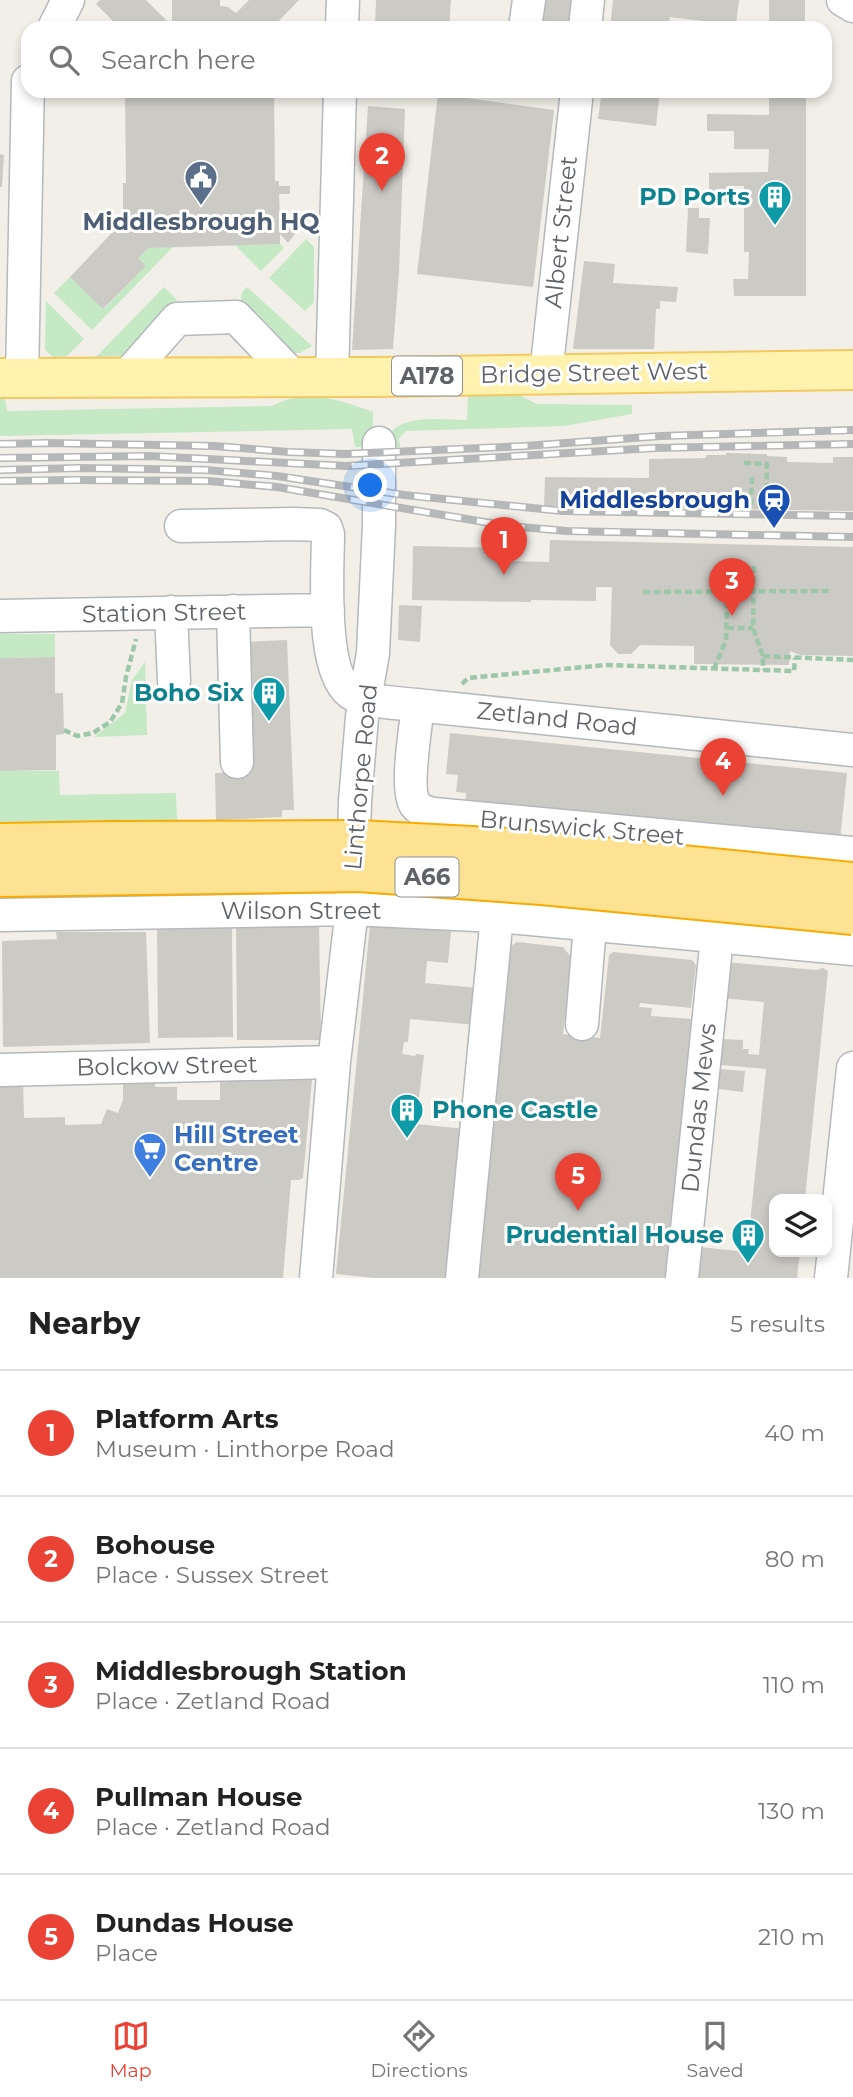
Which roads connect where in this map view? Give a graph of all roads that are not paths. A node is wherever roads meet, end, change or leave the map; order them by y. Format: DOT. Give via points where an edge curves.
graph roads {
  1 [pos="68,0"];
  2 [pos="342,0"];
  3 [pos="529,0"];
  4 [pos="589,0"];
  5 [pos="843,0"];
  6 [pos="853,6"];
  7 [pos="58,21"];
  8 [pos="342,21"];
  9 [pos="526,21"];
  10 [pos="586,21"];
  11 [pos="28,98"];
  12 [pos="340,98"];
  13 [pos="573,98"];
  14 [pos="853,370"];
  15 [pos="546,374"];
  16 [pos="292,376"];
  17 [pos="332,376"];
  18 [pos="126,377"];
  19 [pos="11,378"];
  20 [pos="379,443"];
  21 [pos="181,526"];
  22 [pos="328,610"];
  23 [pos="233,611"];
  24 [pos="172,612"];
  25 [pos="0,616"];
  26 [pos="174,681"];
  27 [pos="366,698"];
  28 [pos="427,706"];
  29 [pos="853,750"];
  30 [pos="237,762"];
  31 [pos="0,843"];
  32 [pos="853,853"];
  33 [pos="0,877"];
  34 [pos="853,881"];
  35 [pos="352,909"];
  36 [pos="0,915"];
  37 [pos="853,915"];
  38 [pos="497,916"];
  39 [pos="590,925"];
  40 [pos="717,937"];
  41 [pos="853,949"];
  42 [pos="582,1024"];
  43 [pos="334,1062"];
  44 [pos="853,1068"];
  45 [pos="0,1070"];
  46 [pos="316,1278"];
  47 [pos="463,1278"];
  48 [pos="682,1278"];
  49 [pos="831,1278"];
  1 -- 7 [label="street"];
  2 -- 8 [label="street"];
  3 -- 9 [label="street"];
  4 -- 10 [label="street"];
  5 -- 6 [label="street"];
  11 -- 19 [label="street"];
  12 -- 17 [label="street"];
  13 -- 15 [label="street, Albert Street"];
  14 -- 15 [label="main road, Bridge Street West / A178"];
  15 -- 17 [label="main road, Bridge Street West / A178"];
  16 -- 17 [label="main road, Bridge Street West / A178"];
  16 -- 18 [label="main road, Bridge Street West / A178"];
  16 -- 18 [label="street" via="236,317 177,319"];
  18 -- 19 [label="main road, Bridge Street West / A178"];
  20 -- 27 [label="street, Linthorpe Road" via="373,653"];
  21 -- 22 [label="street, Zetland Road" via="294,524 326,528"];
  22 -- 23 [label="street, Station Street"];
  22 -- 27 [label="street, Zetland Road" via="338,678 354,695"];
  23 -- 24 [label="street, Station Street"];
  23 -- 30 [label="street"];
  24 -- 25 [label="street, Station Street"];
  24 -- 26 [label="street"];
  27 -- 28 [label="street, Zetland Road"];
  27 -- 35 [label="street, Linthorpe Road" via="355,801"];
  28 -- 29 [label="street, Zetland Road"];
  28 -- 32 [label="street, Brunswick Street" via="410,788 422,811"];
  31 -- 34 [label="highway, A66, bridge" via="359,840 510,848"];
  33 -- 37 [label="highway, A66, bridge" via="359,872"];
  35 -- 36 [label="street, Wilson Street"];
  35 -- 38 [label="street, Wilson Street"];
  35 -- 43 [label="street, Linthorpe Road"];
  38 -- 39 [label="street, Wilson Street"];
  38 -- 47 [label="street"];
  39 -- 40 [label="street, Wilson Street"];
  39 -- 42 [label="street"];
  40 -- 41 [label="street, Wilson Street"];
  40 -- 48 [label="street, Dundas Mews"];
  43 -- 45 [label="street, Bolckow Street"];
  43 -- 46 [label="street, Linthorpe Road"];
  44 -- 49 [label="street"];
}
